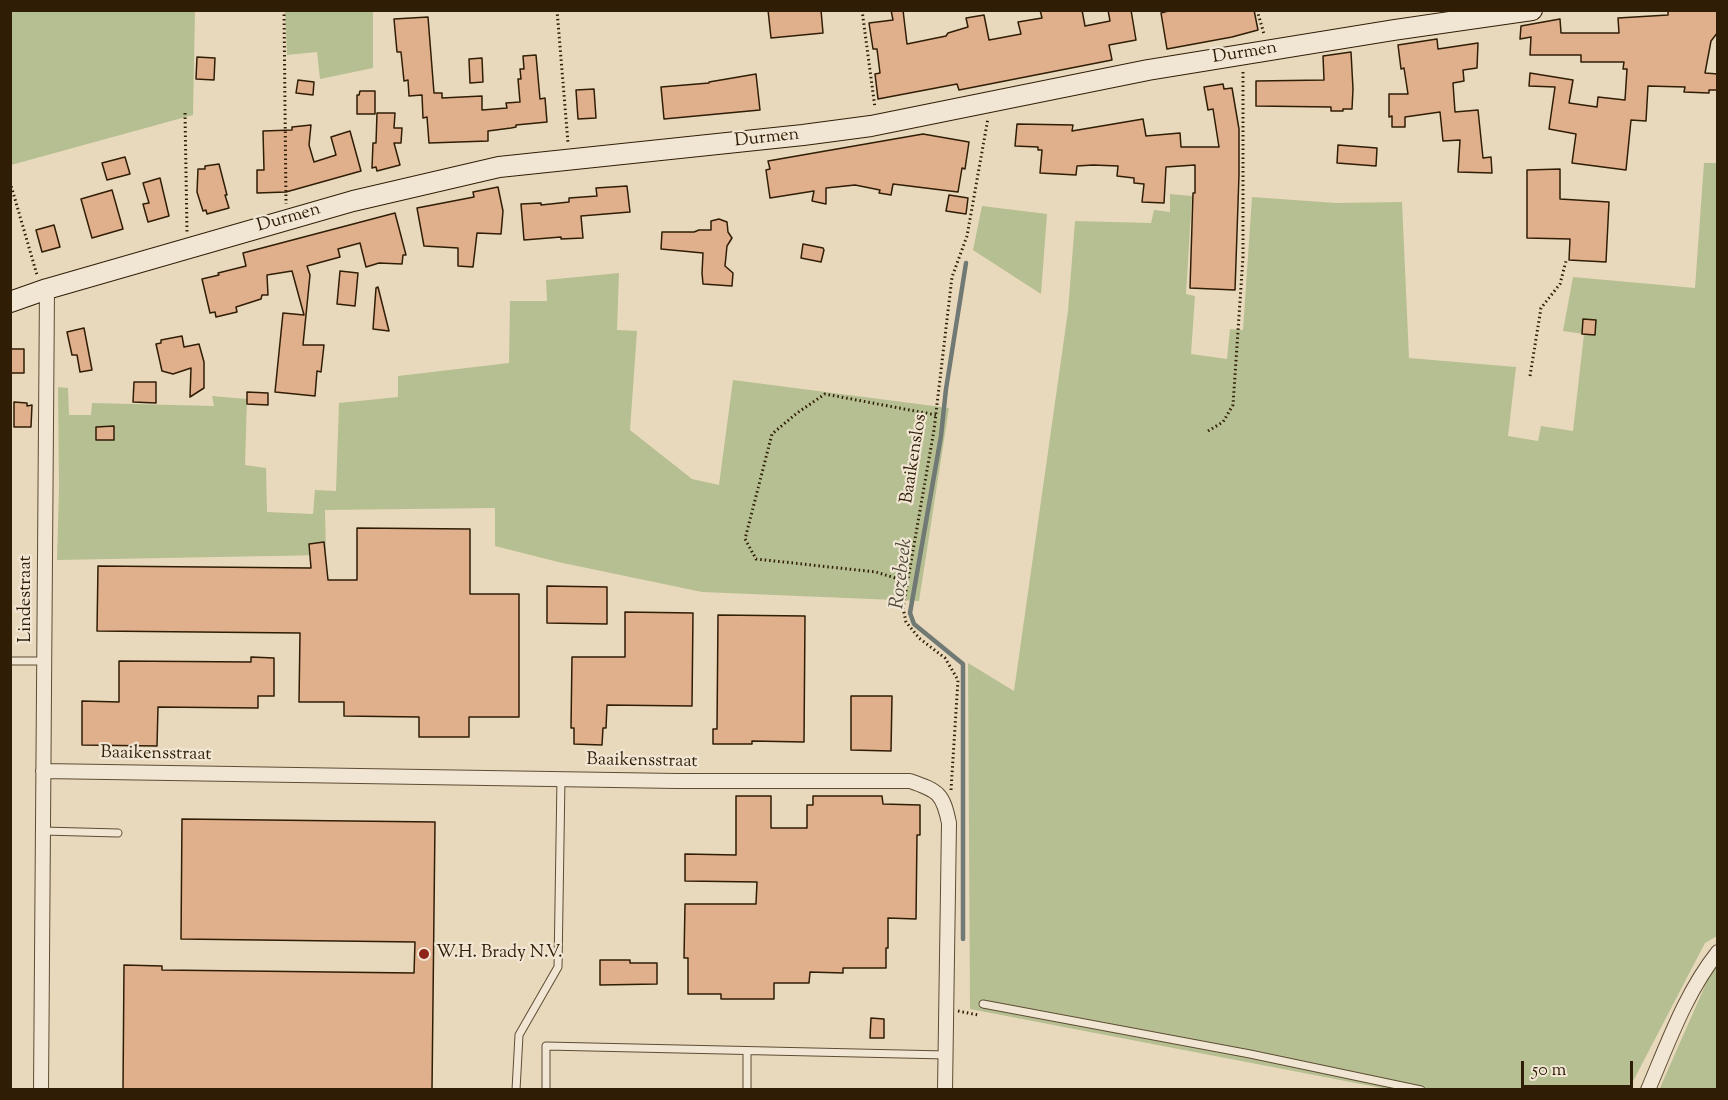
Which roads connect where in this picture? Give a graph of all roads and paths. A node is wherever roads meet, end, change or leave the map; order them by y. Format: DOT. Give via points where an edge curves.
graph roads {
  1 [pos="284,10"];
  2 [pos="557,10"];
  3 [pos="862,10"];
  4 [pos="1257,10"];
  5 [pos="1520,12"];
  6 [pos="1268,50"];
  7 [pos="1242,55"];
  8 [pos="991,102"];
  9 [pos="185,113"];
  10 [pos="878,125"];
  11 [pos="569,160"];
  12 [pos="10,182"];
  13 [pos="286,220"];
  14 [pos="188,248"];
  15 [pos="1566,261"];
  16 [pos="44,290"];
  17 [pos="10,302"];
  18 [pos="1530,376"];
  19 [pos="936,414"];
  20 [pos="1208,431"];
  21 [pos="908,582"];
  22 [pos="10,660"];
  23 [pos="44,661"];
  24 [pos="43,771"];
  25 [pos="561,778"];
  26 [pos="945,802"];
  27 [pos="43,831"];
  28 [pos="118,833"];
  29 [pos="1718,952"];
  30 [pos="983,1004"];
  31 [pos="747,1051"];
  32 [pos="946,1055"];
  33 [pos="41,1089"];
  34 [pos="516,1089"];
  35 [pos="546,1089"];
  36 [pos="747,1089"];
  37 [pos="945,1089"];
  38 [pos="1421,1089"];
  39 [pos="1648,1089"];
  1 -- 13 [label="path"];
  2 -- 11 [label="path"];
  3 -- 10 [label="path"];
  4 -- 6 [label="path"];
  5 -- 6 [label="street, Durmen"];
  6 -- 7 [label="street, Durmen"];
  7 -- 8 [label="street, Durmen"];
  7 -- 20 [label="path" via="1243,257 1233,405 1223,422"];
  8 -- 10 [label="street, Durmen"];
  8 -- 19 [label="path, Baaikenslos" via="967,236 952,277"];
  9 -- 14 [label="path"];
  10 -- 11 [label="street, Durmen"];
  11 -- 13 [label="street, Durmen" via="499,167"];
  12 -- 16 [label="path"];
  13 -- 14 [label="street, Durmen"];
  14 -- 16 [label="street, Durmen"];
  15 -- 18 [label="path" via="1560,284 1541,308"];
  16 -- 17 [label="street, Durmen"];
  16 -- 23 [label="street, Lindestraat"];
  19 -- 21 [label="path, Baaikenslos"];
  19 -- 21 [label="path" via="825,394 772,434 745,539 756,560 876,572"];
  21 -- 26 [label="path, Baaikenslos" via="903,608 906,622 945,658 958,680 951,791"];
  22 -- 23 [label="lane"];
  23 -- 24 [label="street, Lindestraat"];
  24 -- 25 [label="street, Baaikensstraat"];
  24 -- 27 [label="street, Lindestraat"];
  25 -- 26 [label="street, Baaikensstraat" via="910,781 930,788"];
  25 -- 34 [label="lane" via="558,967 519,1035"];
  26 -- 32 [label="street" via="949,823"];
  27 -- 28 [label="lane"];
  27 -- 33 [label="street, Lindestraat"];
  29 -- 39 [label="street" via="1685,1007"];
  30 -- 38 [label="lane"];
  31 -- 32 [label="lane"];
  31 -- 35 [label="lane" via="546,1046"];
  31 -- 36 [label="lane"];
  32 -- 37 [label="street"];
}
